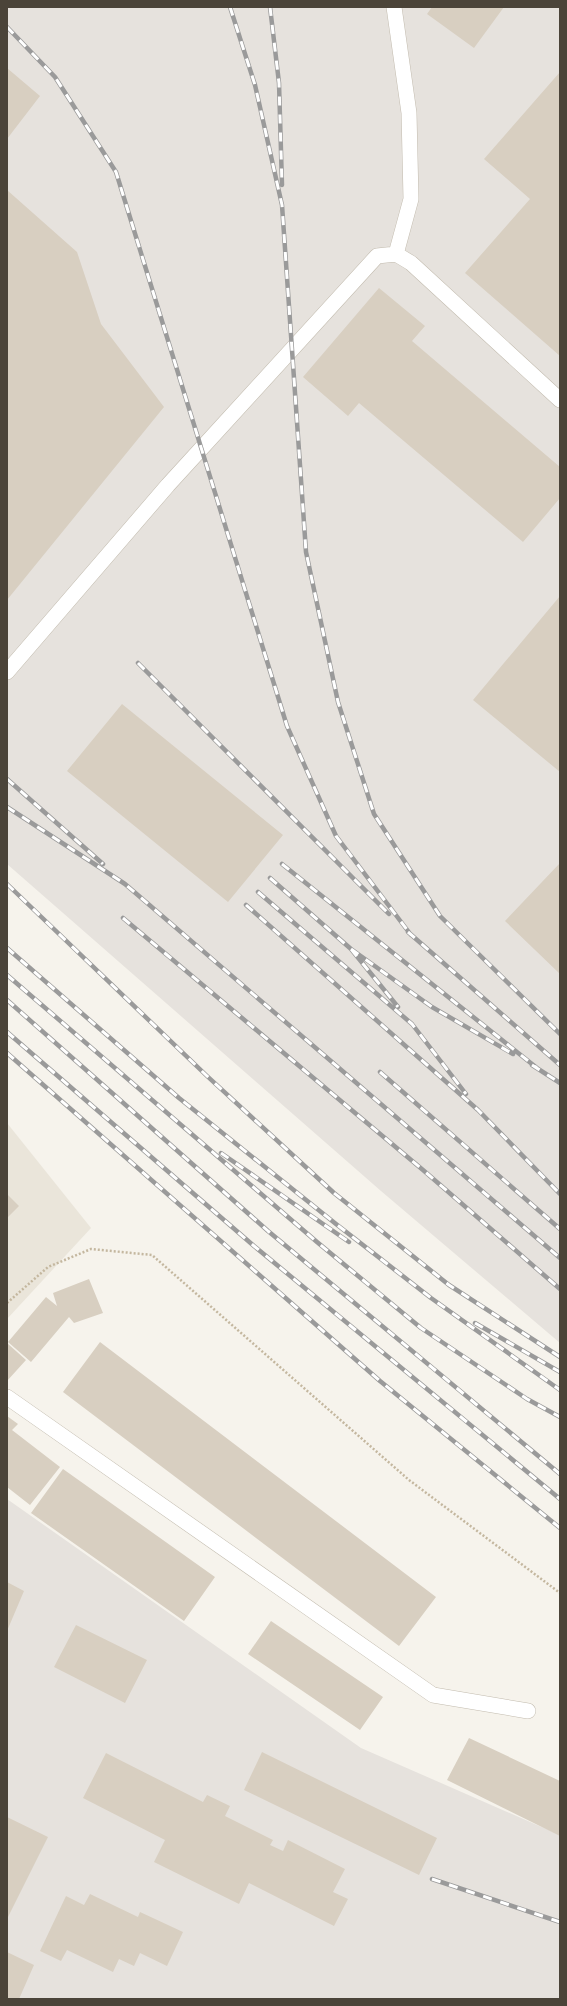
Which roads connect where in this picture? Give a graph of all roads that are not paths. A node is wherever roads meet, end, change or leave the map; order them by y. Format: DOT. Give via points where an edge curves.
graph roads {
  1 [pos="394,7"];
  2 [pos="396,254"];
  3 [pos="560,400"];
  4 [pos="7,672"];
  5 [pos="7,1397"];
  6 [pos="528,1711"];
  1 -- 2 [label="lane" via="409,113 411,199"];
  2 -- 3 [label="lane" via="410,263"];
  2 -- 4 [label="lane" via="377,256 173,480"];
  5 -- 6 [label="lane" via="433,1695"];
}
